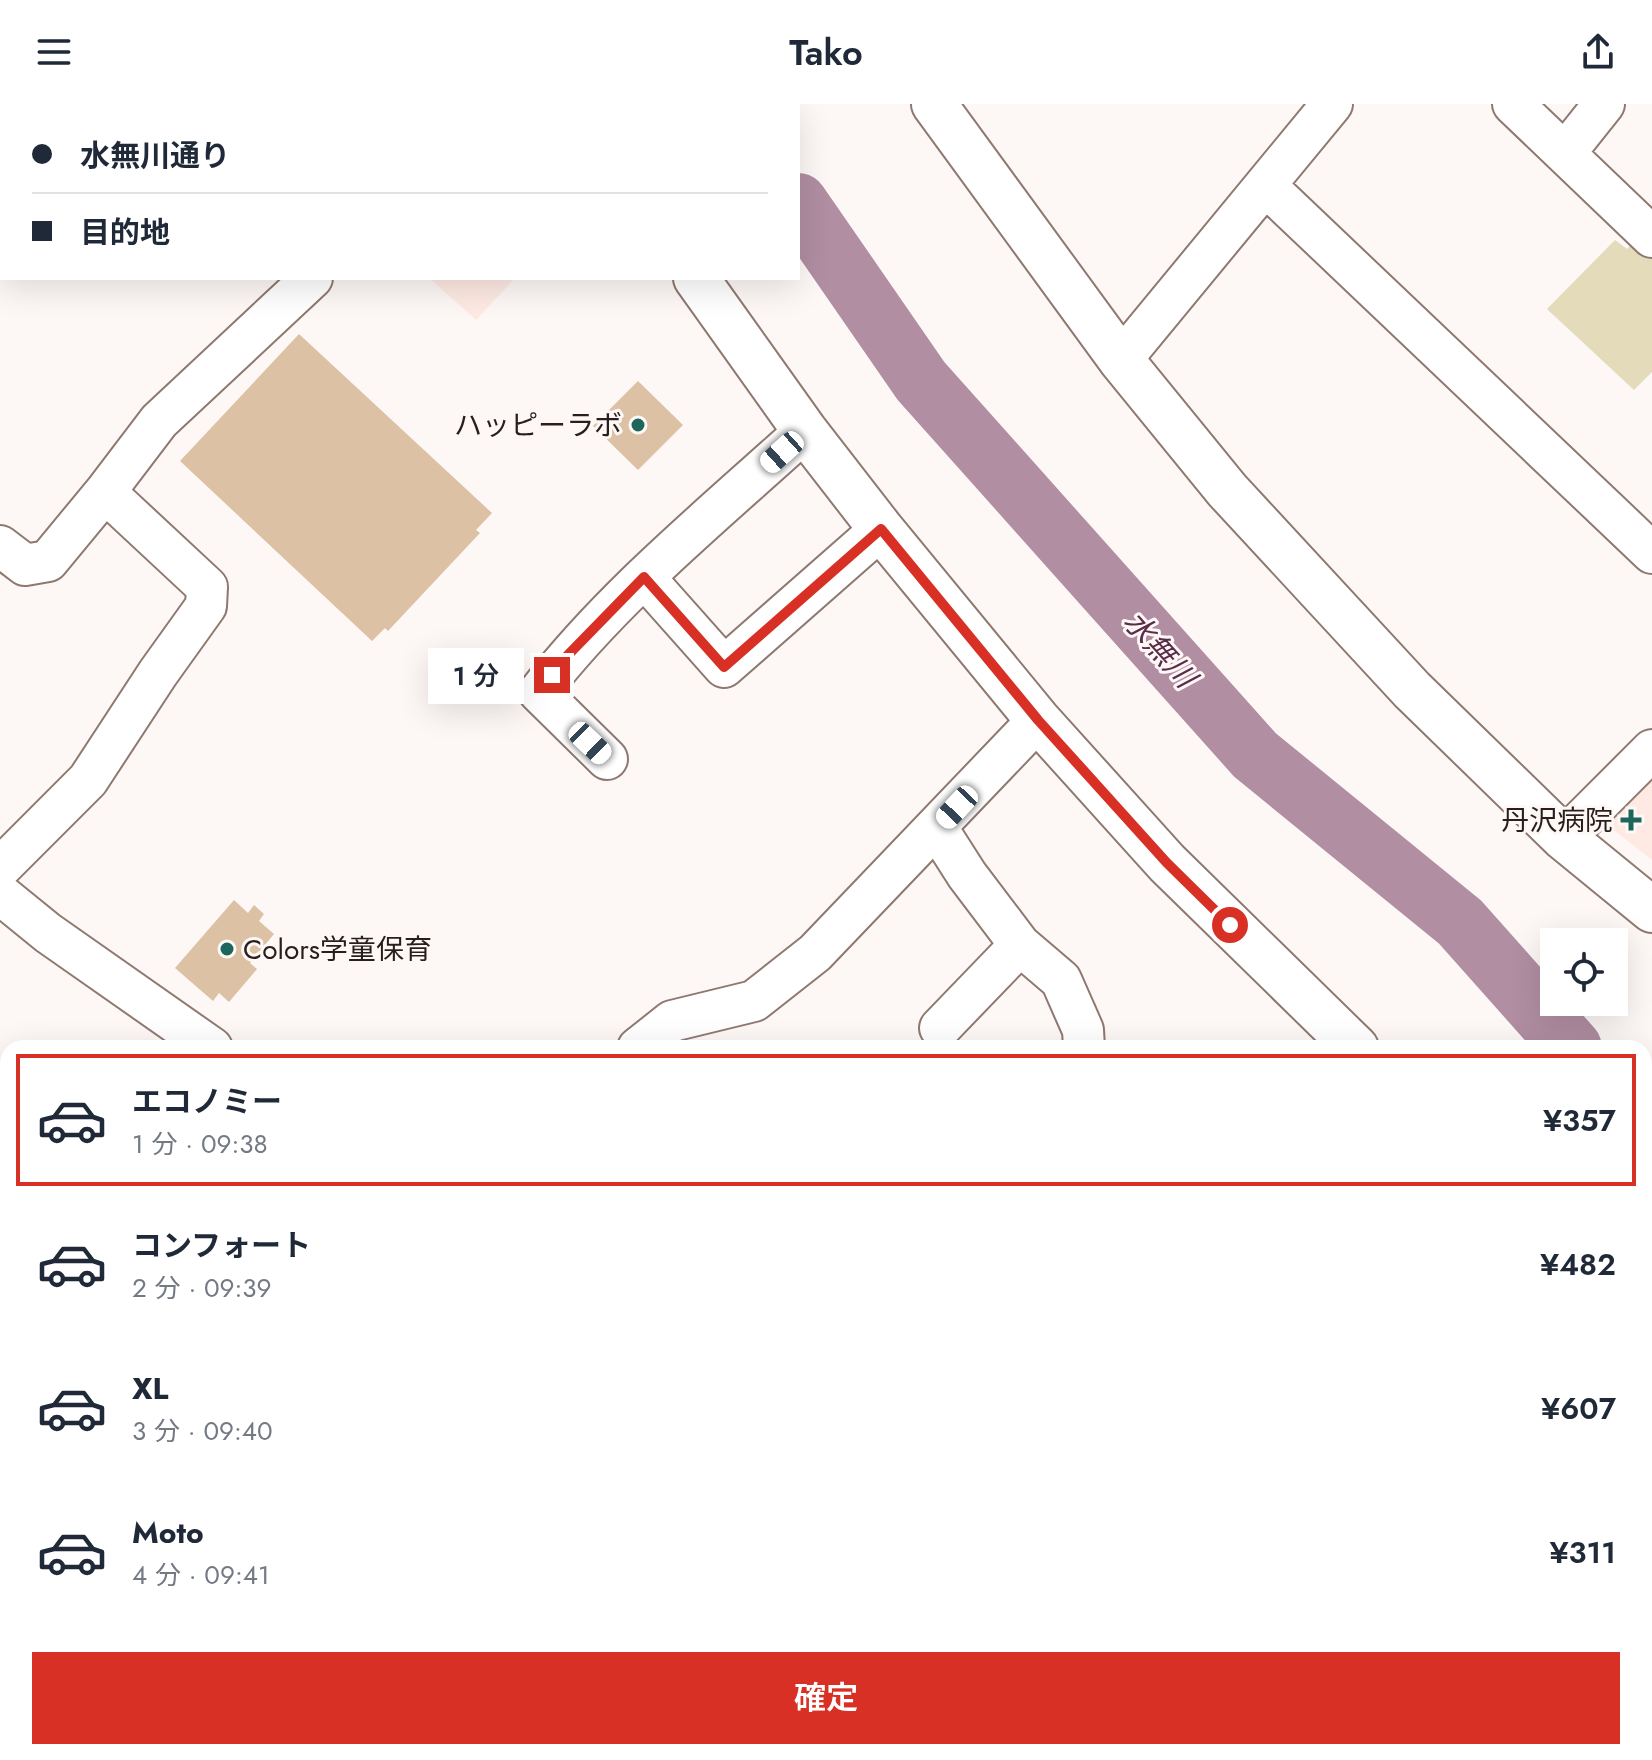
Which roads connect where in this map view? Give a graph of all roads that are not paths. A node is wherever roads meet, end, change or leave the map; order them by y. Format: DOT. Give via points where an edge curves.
graph roads {
  1 [pos="934,104"];
  2 [pos="1332,104"];
  3 [pos="1513,104"];
  4 [pos="1604,104"];
  5 [pos="1565,153"];
  6 [pos="1266,186"];
  7 [pos="1652,237"];
  8 [pos="310,280"];
  9 [pos="697,280"];
  10 [pos="1121,360"];
  11 [pos="805,431"];
  12 [pos="105,492"];
  13 [pos="881,529"];
  14 [pos="0,546"];
  15 [pos="1652,553"];
  16 [pos="644,577"];
  17 [pos="1038,720"];
  18 [pos="1652,750"];
  19 [pos="607,759"];
  20 [pos="937,828"];
  21 [pos="1564,838"];
  22 [pos="0,868"];
  23 [pos="0,894"];
  24 [pos="1652,910"];
  25 [pos="1020,945"];
  26 [pos="940,1028"];
  27 [pos="201,1040"];
  28 [pos="648,1040"];
  29 [pos="1084,1040"];
  30 [pos="1348,1040"];
  1 -- 10 [label="street"];
  2 -- 6 [label="street"];
  3 -- 5 [label="street"];
  4 -- 5 [label="street"];
  5 -- 7 [label="street"];
  6 -- 10 [label="street"];
  6 -- 15 [label="street"];
  8 -- 12 [label="street" via="159,421"];
  9 -- 11 [label="street"];
  10 -- 21 [label="street" via="1227,490 1412,690"];
  11 -- 13 [label="street"];
  11 -- 16 [label="street"];
  12 -- 14 [label="street" via="48,561 25,565"];
  12 -- 22 [label="street" via="207,587 206,606 88,780"];
  13 -- 16 [label="street" via="724,667"];
  13 -- 17 [label="street"];
  16 -- 19 [label="street" via="539,692"];
  17 -- 20 [label="street"];
  17 -- 30 [label="street" via="1167,863"];
  18 -- 21 [label="street"];
  20 -- 25 [label="street"];
  20 -- 28 [label="street" via="815,953 754,1001 672,1021"];
  21 -- 24 [label="street"];
  23 -- 27 [label="street"];
  25 -- 26 [label="street"];
  25 -- 29 [label="street" via="1061,980"];
}
